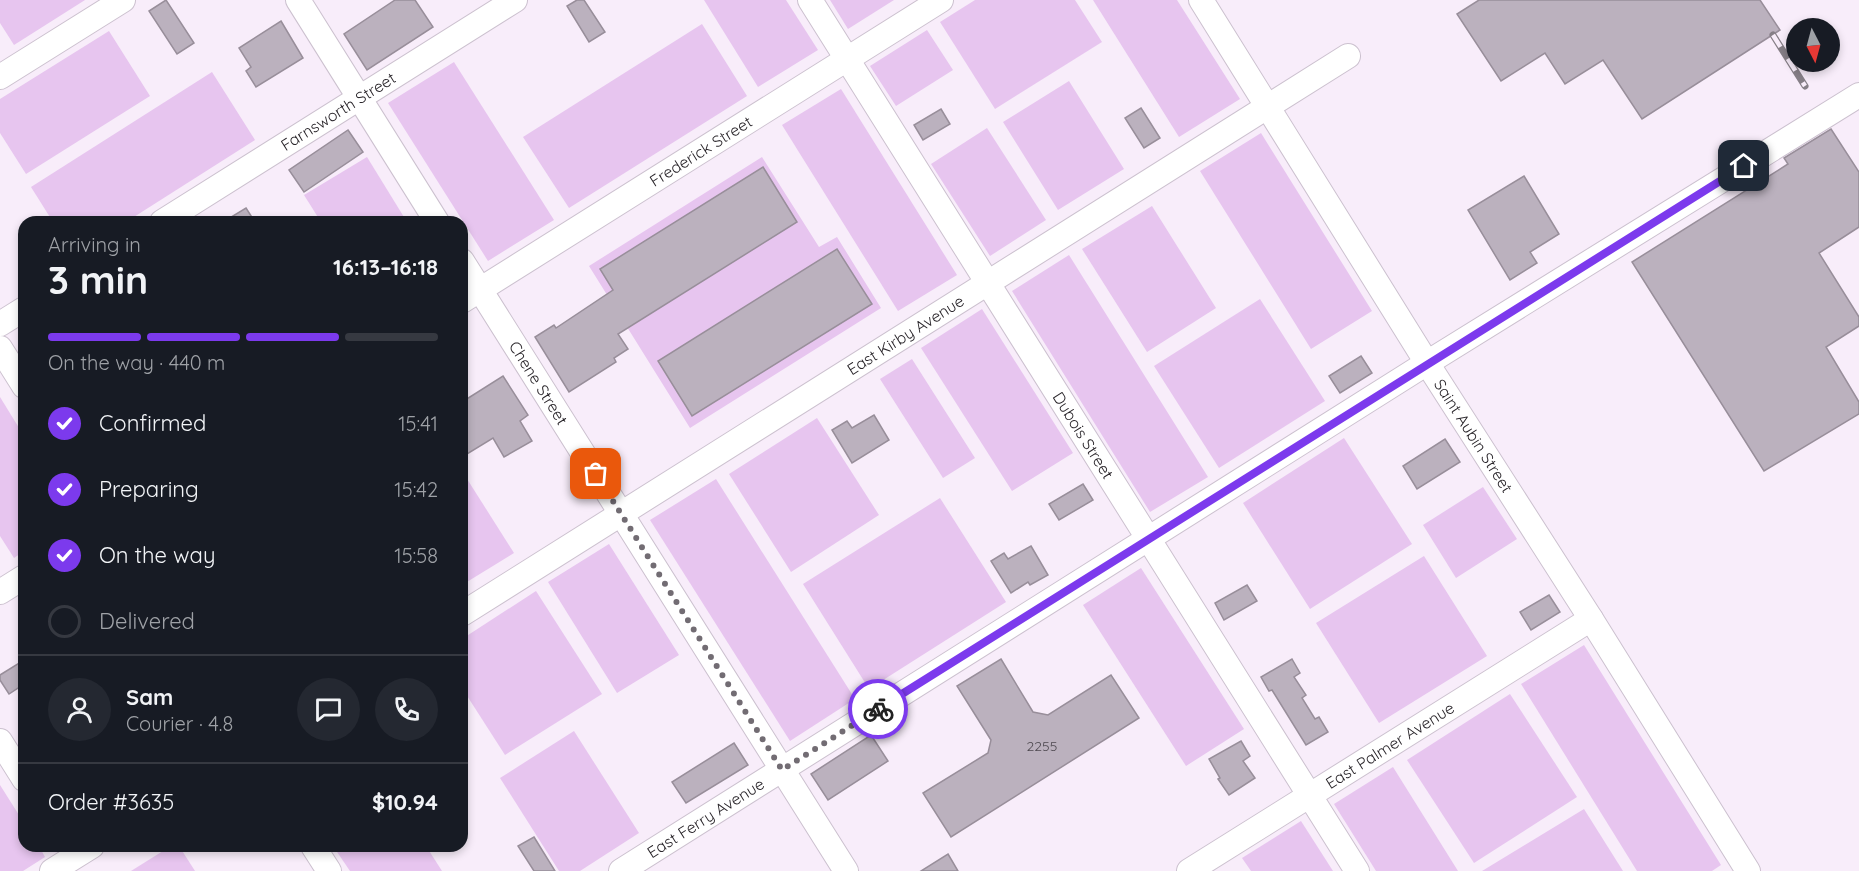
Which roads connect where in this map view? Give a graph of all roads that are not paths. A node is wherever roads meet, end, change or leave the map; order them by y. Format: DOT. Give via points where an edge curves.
graph roads {
  1 [pos="123,0"];
  2 [pos="298,0"];
  3 [pos="515,0"];
  4 [pos="810,0"];
  5 [pos="941,0"];
  6 [pos="1201,0"];
  7 [pos="1348,56"];
  8 [pos="847,59"];
  9 [pos="0,77"];
  10 [pos="1859,95"];
  11 [pos="359,98"];
  12 [pos="1268,106"];
  13 [pos="172,216"];
  14 [pos="433,216"];
  15 [pos="988,283"];
  16 [pos="471,296"];
  17 [pos="18,313"];
  18 [pos="0,324"];
  19 [pos="0,348"];
  20 [pos="1427,363"];
  21 [pos="18,376"];
  22 [pos="621,514"];
  23 [pos="1149,539"];
  24 [pos="18,581"];
  25 [pos="0,592"];
  26 [pos="468,610"];
  27 [pos="1591,619"];
  28 [pos="0,741"];
  29 [pos="18,769"];
  30 [pos="782,770"];
  31 [pos="1310,795"];
  32 [pos="317,852"];
  33 [pos="79,855"];
  34 [pos="52,871"];
  35 [pos="329,871"];
  36 [pos="621,871"];
  37 [pos="846,871"];
  38 [pos="1189,871"];
  39 [pos="1357,871"];
  40 [pos="1748,871"];
  1 -- 9 [label="street"];
  2 -- 11 [label="street"];
  3 -- 11 [label="street, Farnsworth Street"];
  4 -- 8 [label="street, Dubois Street"];
  5 -- 8 [label="street, Frederick Street"];
  6 -- 12 [label="street, Saint Aubin Street"];
  7 -- 12 [label="street, East Kirby Avenue"];
  8 -- 15 [label="street, Dubois Street"];
  8 -- 16 [label="street, Frederick Street"];
  10 -- 20 [label="street, East Ferry Avenue"];
  11 -- 13 [label="street, Farnsworth Street"];
  11 -- 14 [label="street"];
  12 -- 15 [label="street, East Kirby Avenue"];
  12 -- 20 [label="street, Saint Aubin Street"];
  15 -- 22 [label="street, East Kirby Avenue"];
  15 -- 23 [label="street, Dubois Street"];
  16 -- 22 [label="street, Chene Street"];
  17 -- 18 [label="street"];
  19 -- 21 [label="street"];
  20 -- 23 [label="street, East Ferry Avenue"];
  20 -- 27 [label="street, Saint Aubin Street"];
  22 -- 26 [label="street, East Kirby Avenue"];
  22 -- 30 [label="street, Chene Street"];
  23 -- 30 [label="street, East Ferry Avenue"];
  23 -- 31 [label="street, Dubois Street"];
  24 -- 25 [label="street"];
  27 -- 31 [label="street, East Palmer Avenue"];
  27 -- 40 [label="street, Saint Aubin Street"];
  28 -- 29 [label="street"];
  30 -- 36 [label="street, East Ferry Avenue"];
  30 -- 37 [label="street, Chene Street"];
  31 -- 38 [label="street, East Palmer Avenue"];
  31 -- 39 [label="street, Dubois Street"];
  32 -- 35 [label="street"];
  33 -- 34 [label="street"];
}
